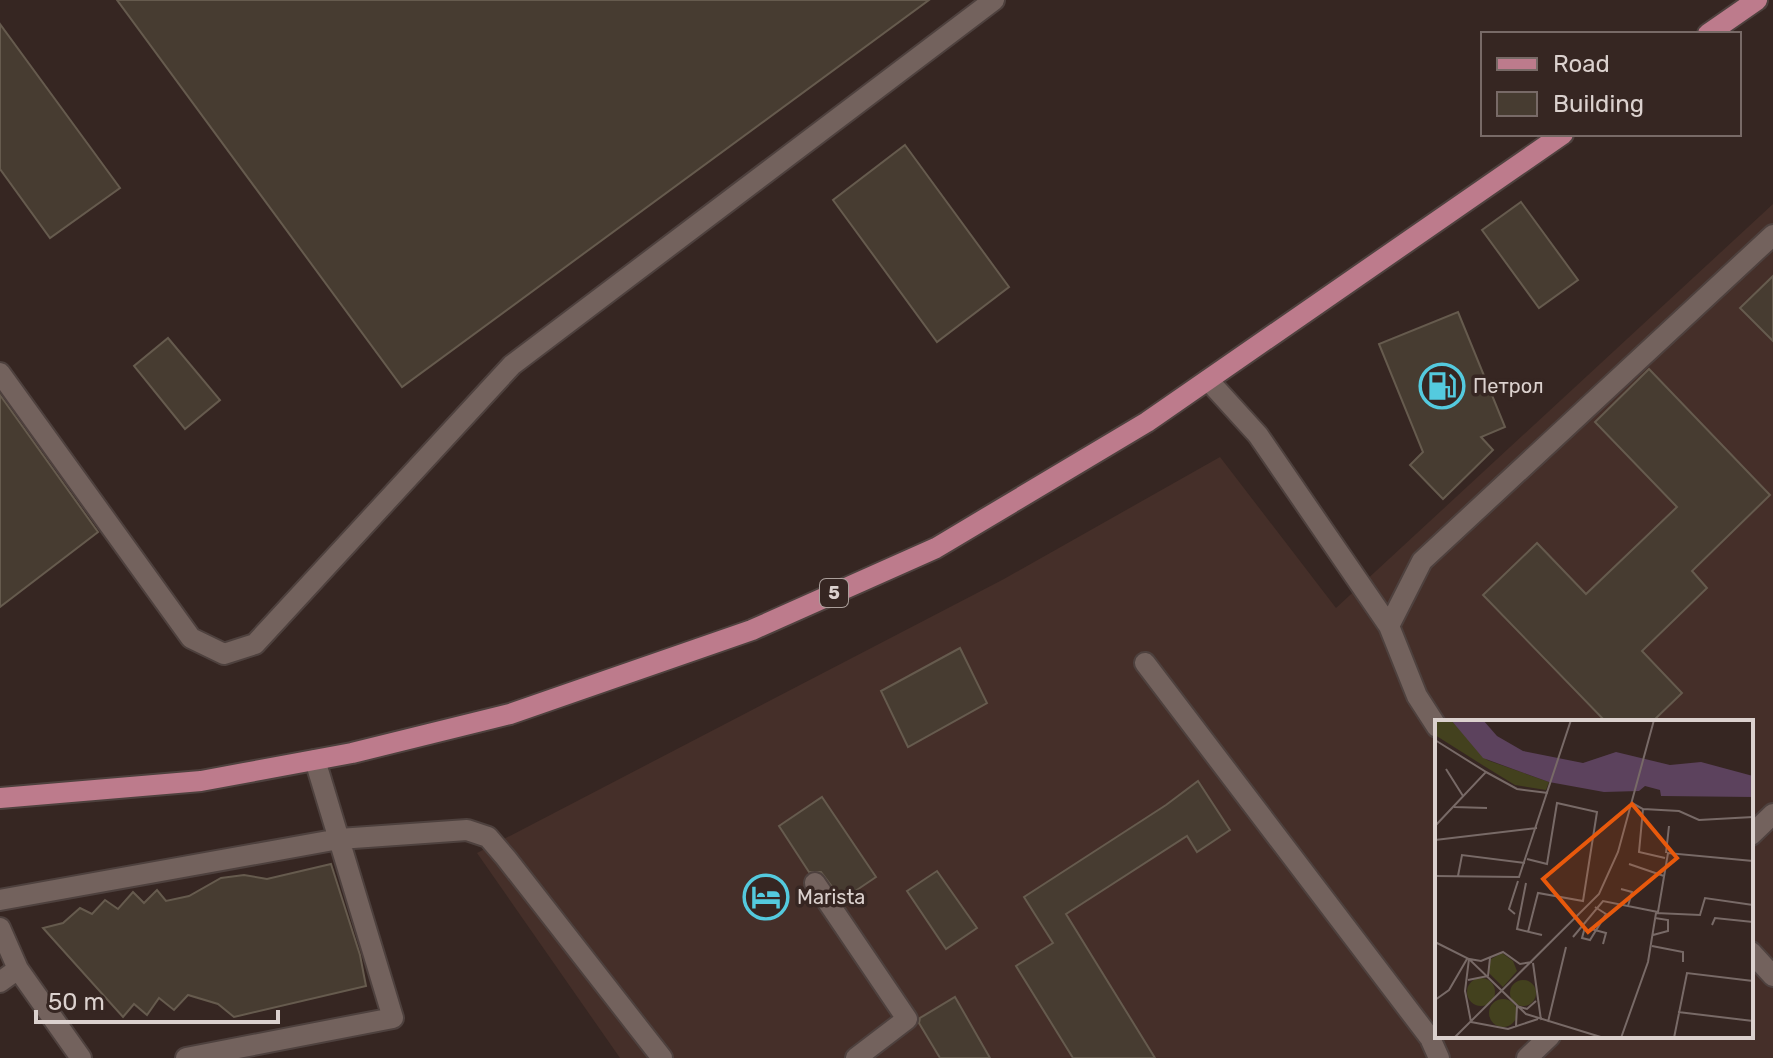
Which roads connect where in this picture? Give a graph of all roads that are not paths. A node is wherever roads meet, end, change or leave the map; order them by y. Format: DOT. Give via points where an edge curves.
graph roads {
  1 [pos="994,0"];
  2 [pos="1757,0"];
  3 [pos="1711,32"];
  4 [pos="1560,136"];
  5 [pos="1773,235"];
  6 [pos="0,373"];
  7 [pos="1208,380"];
  8 [pos="1389,626"];
  9 [pos="1145,663"];
  10 [pos="1435,724"];
  11 [pos="315,760"];
  12 [pos="0,798"];
  13 [pos="1773,814"];
  14 [pos="1753,833"];
  15 [pos="339,839"];
  16 [pos="815,883"];
  17 [pos="0,900"];
  18 [pos="0,928"];
  19 [pos="1753,954"];
  20 [pos="18,969"];
  21 [pos="1773,976"];
  22 [pos="0,982"];
  23 [pos="1548,1038"];
  24 [pos="81,1058"];
  25 [pos="186,1058"];
  26 [pos="662,1058"];
  27 [pos="856,1058"];
  28 [pos="1439,1058"];
  29 [pos="1527,1058"];
  1 -- 6 [label="lane" via="512,365 255,644 224,654 191,638"];
  2 -- 3 [label="main road"];
  4 -- 7 [label="main road, 5"];
  5 -- 8 [label="lane" via="1422,561"];
  7 -- 8 [label="lane" via="1258,435"];
  7 -- 11 [label="main road, 5" via="936,548 752,630 510,714"];
  8 -- 10 [label="lane" via="1417,696"];
  9 -- 28 [label="lane" via="1430,1038"];
  11 -- 12 [label="main road, 5" via="201,781"];
  11 -- 15 [label="lane"];
  13 -- 14 [label="lane"];
  15 -- 17 [label="lane"];
  15 -- 25 [label="lane" via="393,1018"];
  15 -- 26 [label="lane" via="467,830 488,837"];
  16 -- 27 [label="lane" via="907,1019"];
  18 -- 20 [label="lane"];
  19 -- 21 [label="lane"];
  20 -- 22 [label="lane"];
  20 -- 24 [label="lane"];
  23 -- 29 [label="lane"];
}
